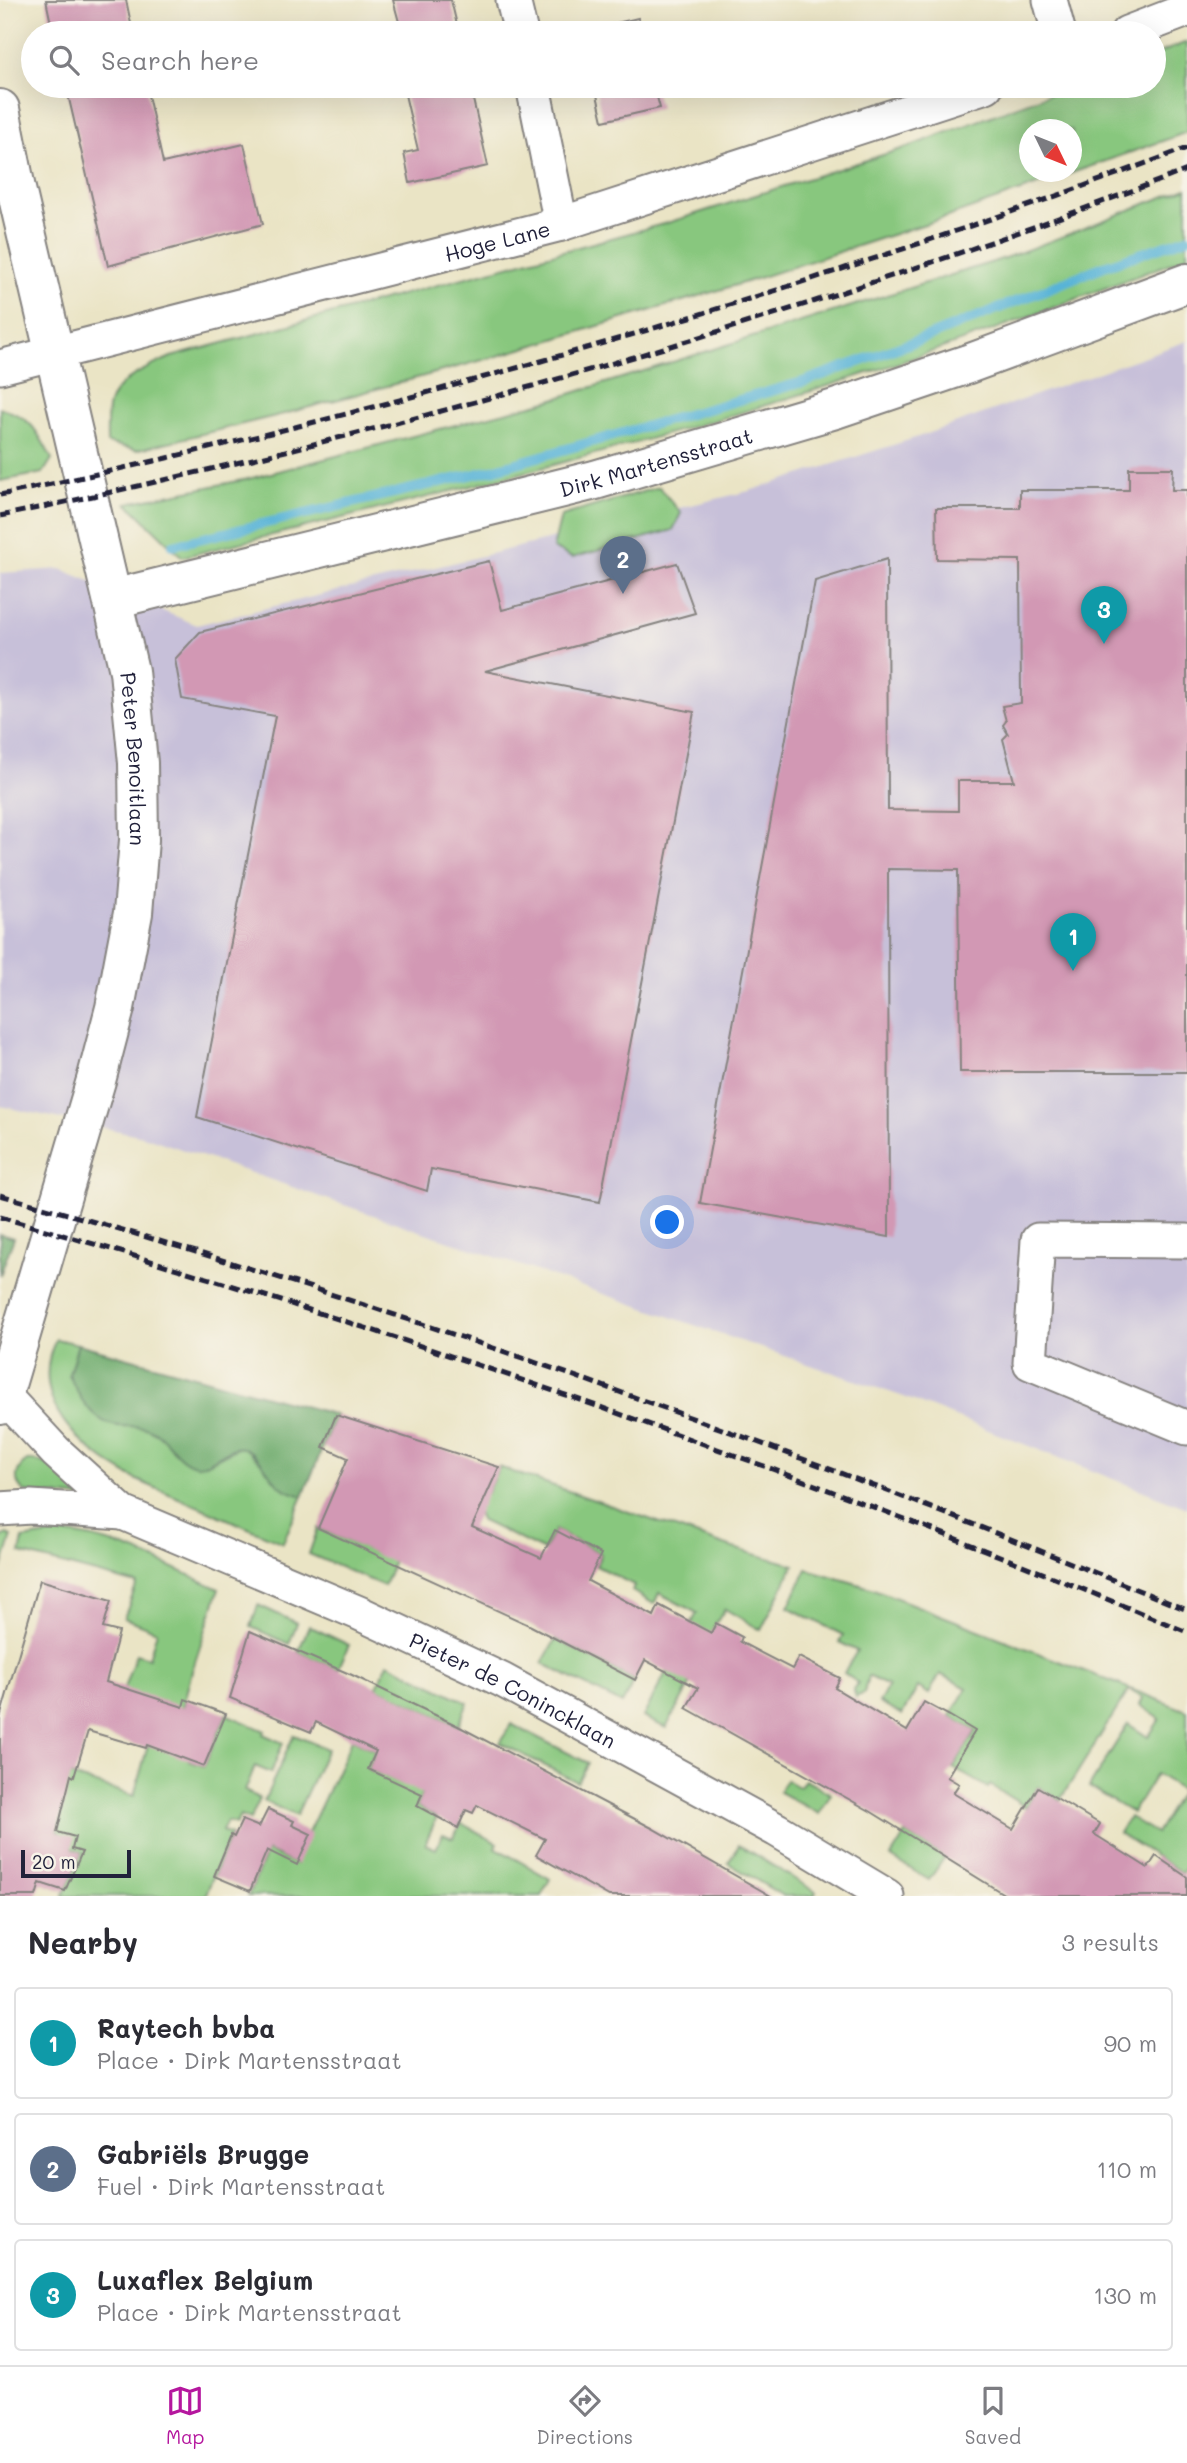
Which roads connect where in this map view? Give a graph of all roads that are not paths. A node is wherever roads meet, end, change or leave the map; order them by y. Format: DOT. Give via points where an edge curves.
graph roads {
  1 [pos="513,0"];
  2 [pos="1050,0"];
  3 [pos="1187,10"];
  4 [pos="518,21"];
  5 [pos="1056,21"];
  6 [pos="1158,21"];
  7 [pos="535,98"];
  8 [pos="949,98"];
  9 [pos="0,110"];
  10 [pos="561,224"];
  11 [pos="1187,283"];
  12 [pos="55,352"];
  13 [pos="0,367"];
  14 [pos="113,598"];
  15 [pos="1187,1241"];
  16 [pos="1,1399"];
  17 [pos="1187,1428"];
  18 [pos="0,1509"];
  19 [pos="123,1513"];
  20 [pos="887,1896"];
  1 -- 4 [label="street"];
  2 -- 5 [label="street"];
  3 -- 6 [label="street"];
  7 -- 10 [label="street"];
  8 -- 10 [label="street, Hoge Lane"];
  9 -- 12 [label="street, Peter Benoitlaan"];
  10 -- 12 [label="street, Hoge Lane"];
  11 -- 14 [label="street, Dirk Martensstraat" via="823,413 582,483"];
  12 -- 13 [label="street, Hoge Lane"];
  12 -- 14 [label="street, Peter Benoitlaan"];
  14 -- 16 [label="street, Peter Benoitlaan" via="129,671 138,763 139,840 133,913 97,1077"];
  15 -- 17 [label="street" via="1038,1240 1030,1363"];
  16 -- 19 [label="street, Pieter de Conincklaan"];
  18 -- 19 [label="street, Pieter de Conincklaan"];
  19 -- 20 [label="street, Pieter de Conincklaan" via="359,1613 502,1680 777,1830"];
}
